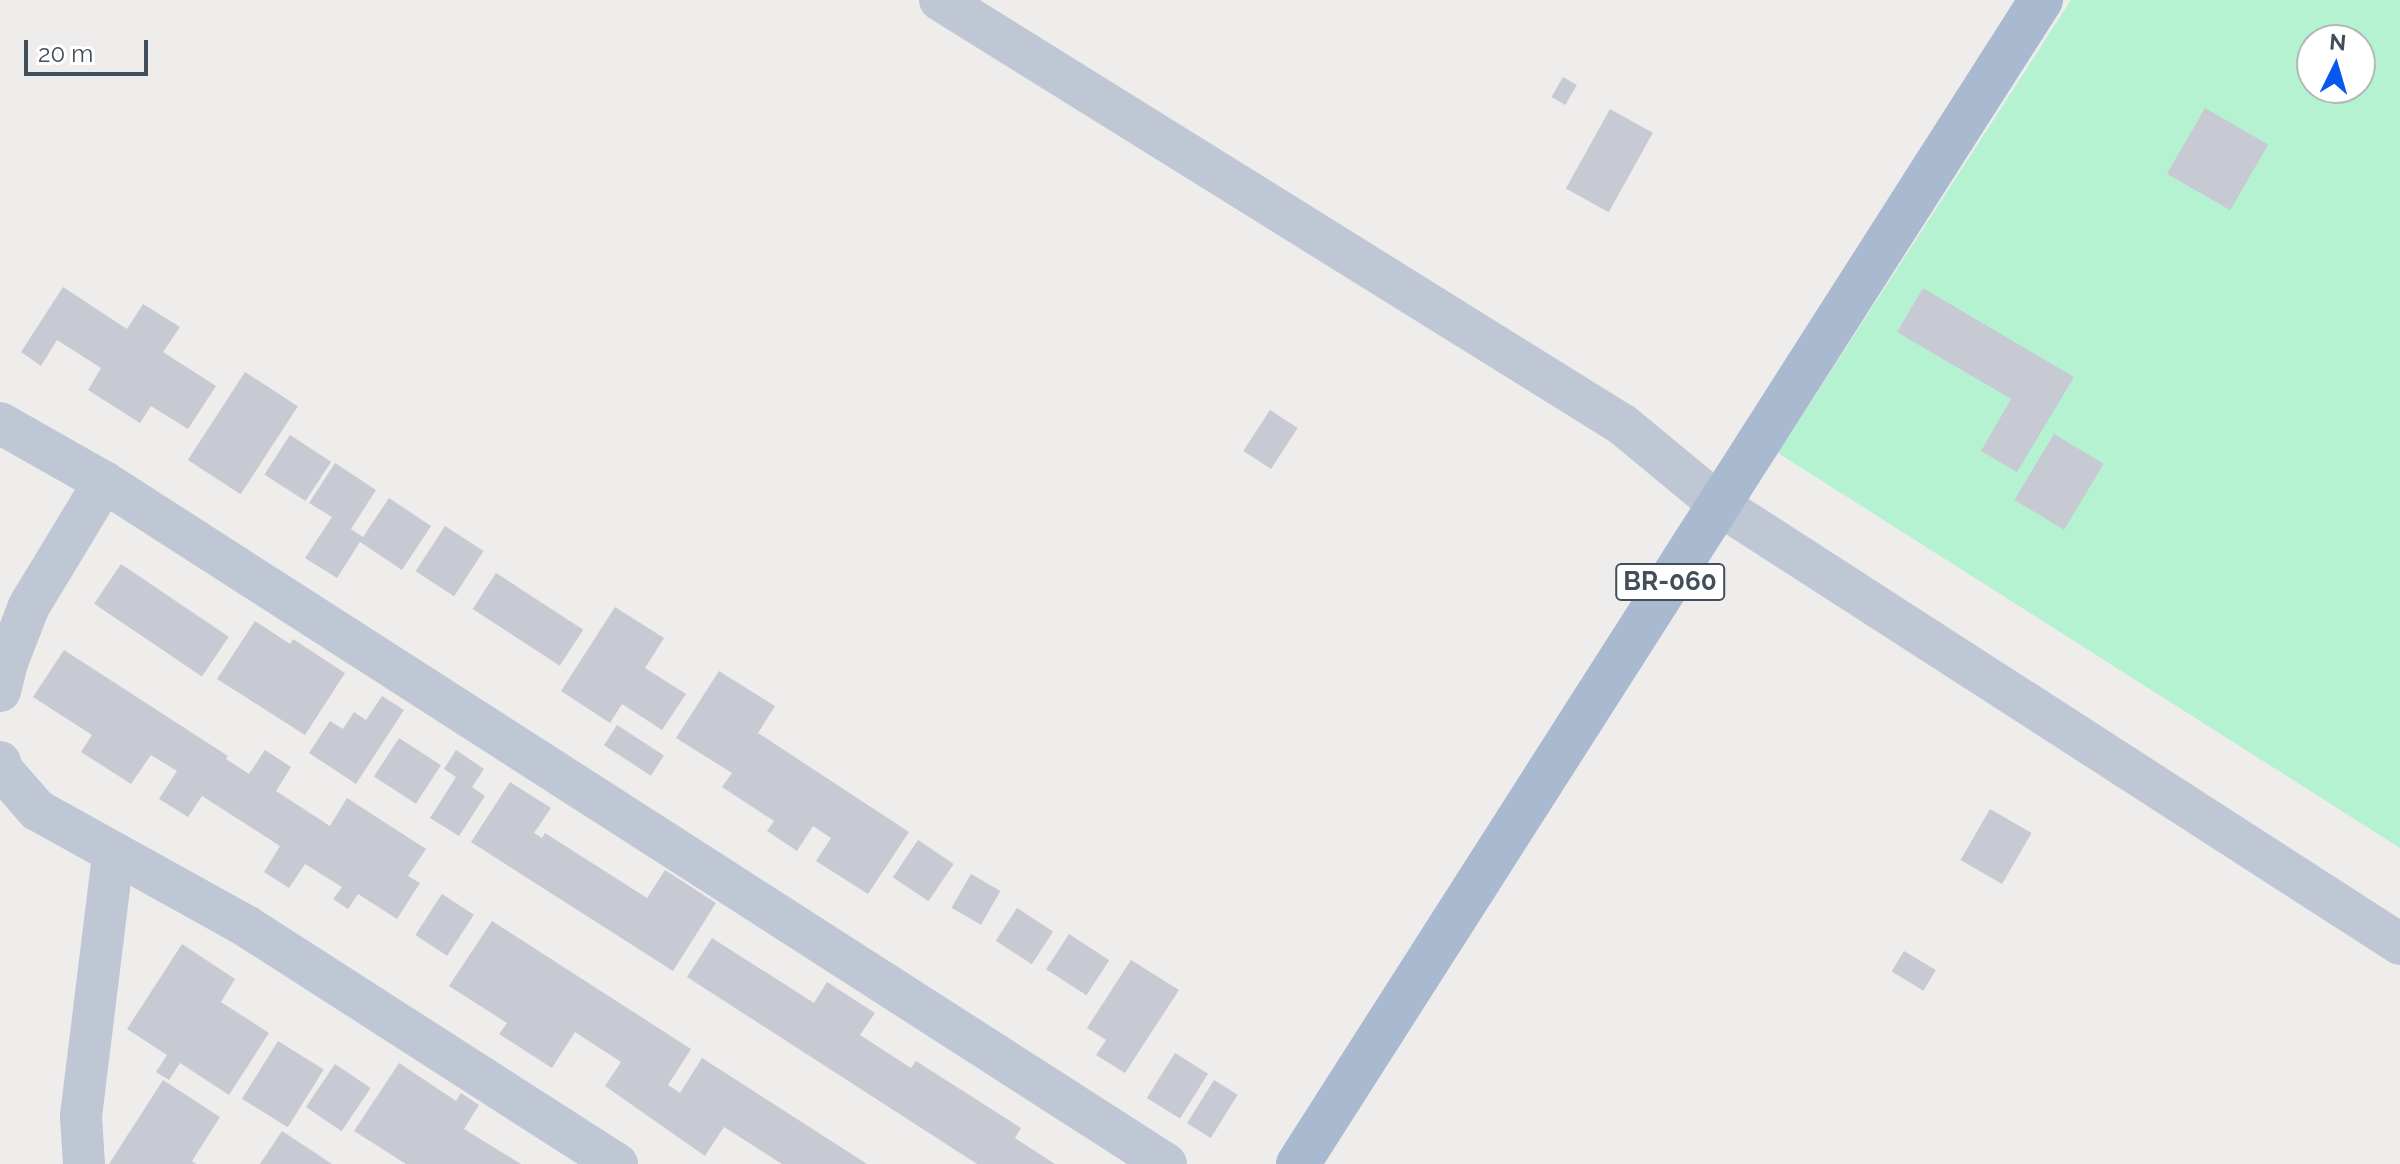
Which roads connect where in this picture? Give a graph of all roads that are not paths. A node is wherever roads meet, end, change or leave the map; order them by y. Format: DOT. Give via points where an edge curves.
graph roads {
  1 [pos="940,0"];
  2 [pos="2041,0"];
  3 [pos="0,423"];
  4 [pos="104,482"];
  5 [pos="1721,506"];
  6 [pos="0,691"];
  7 [pos="0,762"];
  8 [pos="113,855"];
  9 [pos="2400,944"];
  10 [pos="84,1164"];
  11 [pos="617,1164"];
  12 [pos="1166,1164"];
  13 [pos="1298,1164"];
  1 -- 5 [label="street" via="1623,425"];
  2 -- 5 [label="main road, BR-060"];
  3 -- 4 [label="street"];
  4 -- 6 [label="street" via="29,606"];
  4 -- 12 [label="street"];
  5 -- 9 [label="street"];
  5 -- 13 [label="main road, BR-060"];
  7 -- 8 [label="street" via="37,810"];
  8 -- 10 [label="street" via="81,1116"];
  8 -- 11 [label="street" via="246,926"];
}
